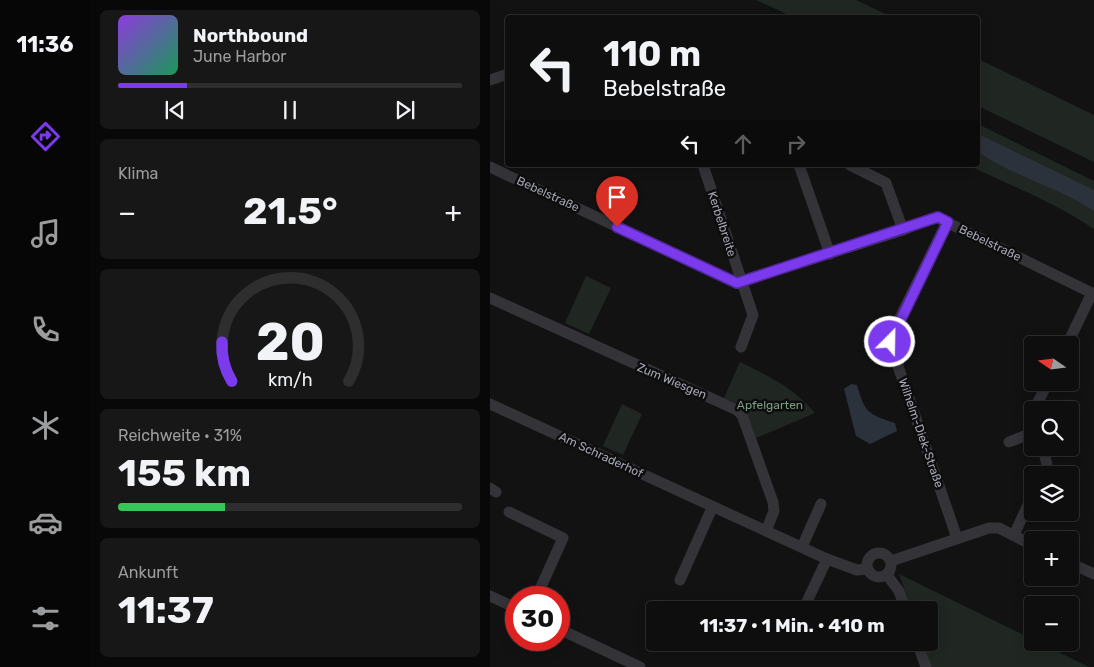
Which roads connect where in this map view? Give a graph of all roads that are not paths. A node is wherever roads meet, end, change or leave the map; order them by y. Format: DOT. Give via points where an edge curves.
graph roads {
  1 [pos="505,75"];
  2 [pos="490,80"];
  3 [pos="490,167"];
  4 [pos="703,167"];
  5 [pos="800,167"];
  6 [pos="854,167"];
  7 [pos="948,222"];
  8 [pos="903,230"];
  9 [pos="830,254"];
  10 [pos="741,283"];
  11 [pos="1093,294"];
  12 [pos="490,298"];
  13 [pos="1072,336"];
  14 [pos="741,347"];
  15 [pos="490,404"];
  16 [pos="1024,436"];
  17 [pos="1009,442"];
  18 [pos="821,504"];
  19 [pos="712,508"];
  20 [pos="509,512"];
  21 [pos="1024,513"];
  22 [pos="766,531"];
  23 [pos="1014,535"];
  24 [pos="957,538"];
  25 [pos="1024,541"];
  26 [pos="802,547"];
  27 [pos="827,559"];
  28 [pos="891,561"];
  29 [pos="1079,566"];
  30 [pos="867,569"];
  31 [pos="1094,574"];
  32 [pos="887,575"];
  33 [pos="680,580"];
  34 [pos="541,586"];
  35 [pos="490,596"];
  36 [pos="807,601"];
  37 [pos="903,601"];
  38 [pos="505,603"];
  39 [pos="570,634"];
  40 [pos="920,651"];
  41 [pos="640,667"];
  42 [pos="926,667"];
  1 -- 2 [label="street"];
  3 -- 10 [label="street, Bebelstraße"];
  4 -- 10 [label="street, Kerbelbreite"];
  5 -- 9 [label="street"];
  6 -- 8 [label="street" via="886,183"];
  7 -- 8 [label="street, Bebelstraße" via="936,217"];
  7 -- 11 [label="street, Bebelstraße"];
  7 -- 24 [label="street, Wilhelm-Diek-Straße" via="890,340"];
  8 -- 9 [label="street, Bebelstraße"];
  9 -- 10 [label="street, Bebelstraße"];
  10 -- 14 [label="street" via="753,315"];
  11 -- 13 [label="street"];
  12 -- 22 [label="street, Zum Wiesgen" via="737,410 742,415 773,502"];
  15 -- 19 [label="street, Am Schraderhof"];
  16 -- 17 [label="street"];
  18 -- 26 [label="street"];
  19 -- 22 [label="street, Am Schraderhof"];
  19 -- 33 [label="street"];
  20 -- 34 [label="street" via="563,538"];
  21 -- 23 [label="street"];
  22 -- 26 [label="street, Am Schraderhof"];
  23 -- 24 [label="street" via="999,528 989,528"];
  23 -- 25 [label="street"];
  24 -- 28 [label="street"];
  26 -- 27 [label="street, Am Schraderhof"];
  27 -- 30 [label="street, Am Schraderhof" via="857,570"];
  27 -- 36 [label="street"];
  28 -- 30 [label="street" via="887,556 876,554 868,560"];
  28 -- 32 [label="street"];
  29 -- 31 [label="street"];
  30 -- 32 [label="street, Am Schraderhof" via="873,576"];
  32 -- 37 [label="street" via="898,588"];
  35 -- 38 [label="street"];
  39 -- 41 [label="street"];
  40 -- 42 [label="street"];
}
